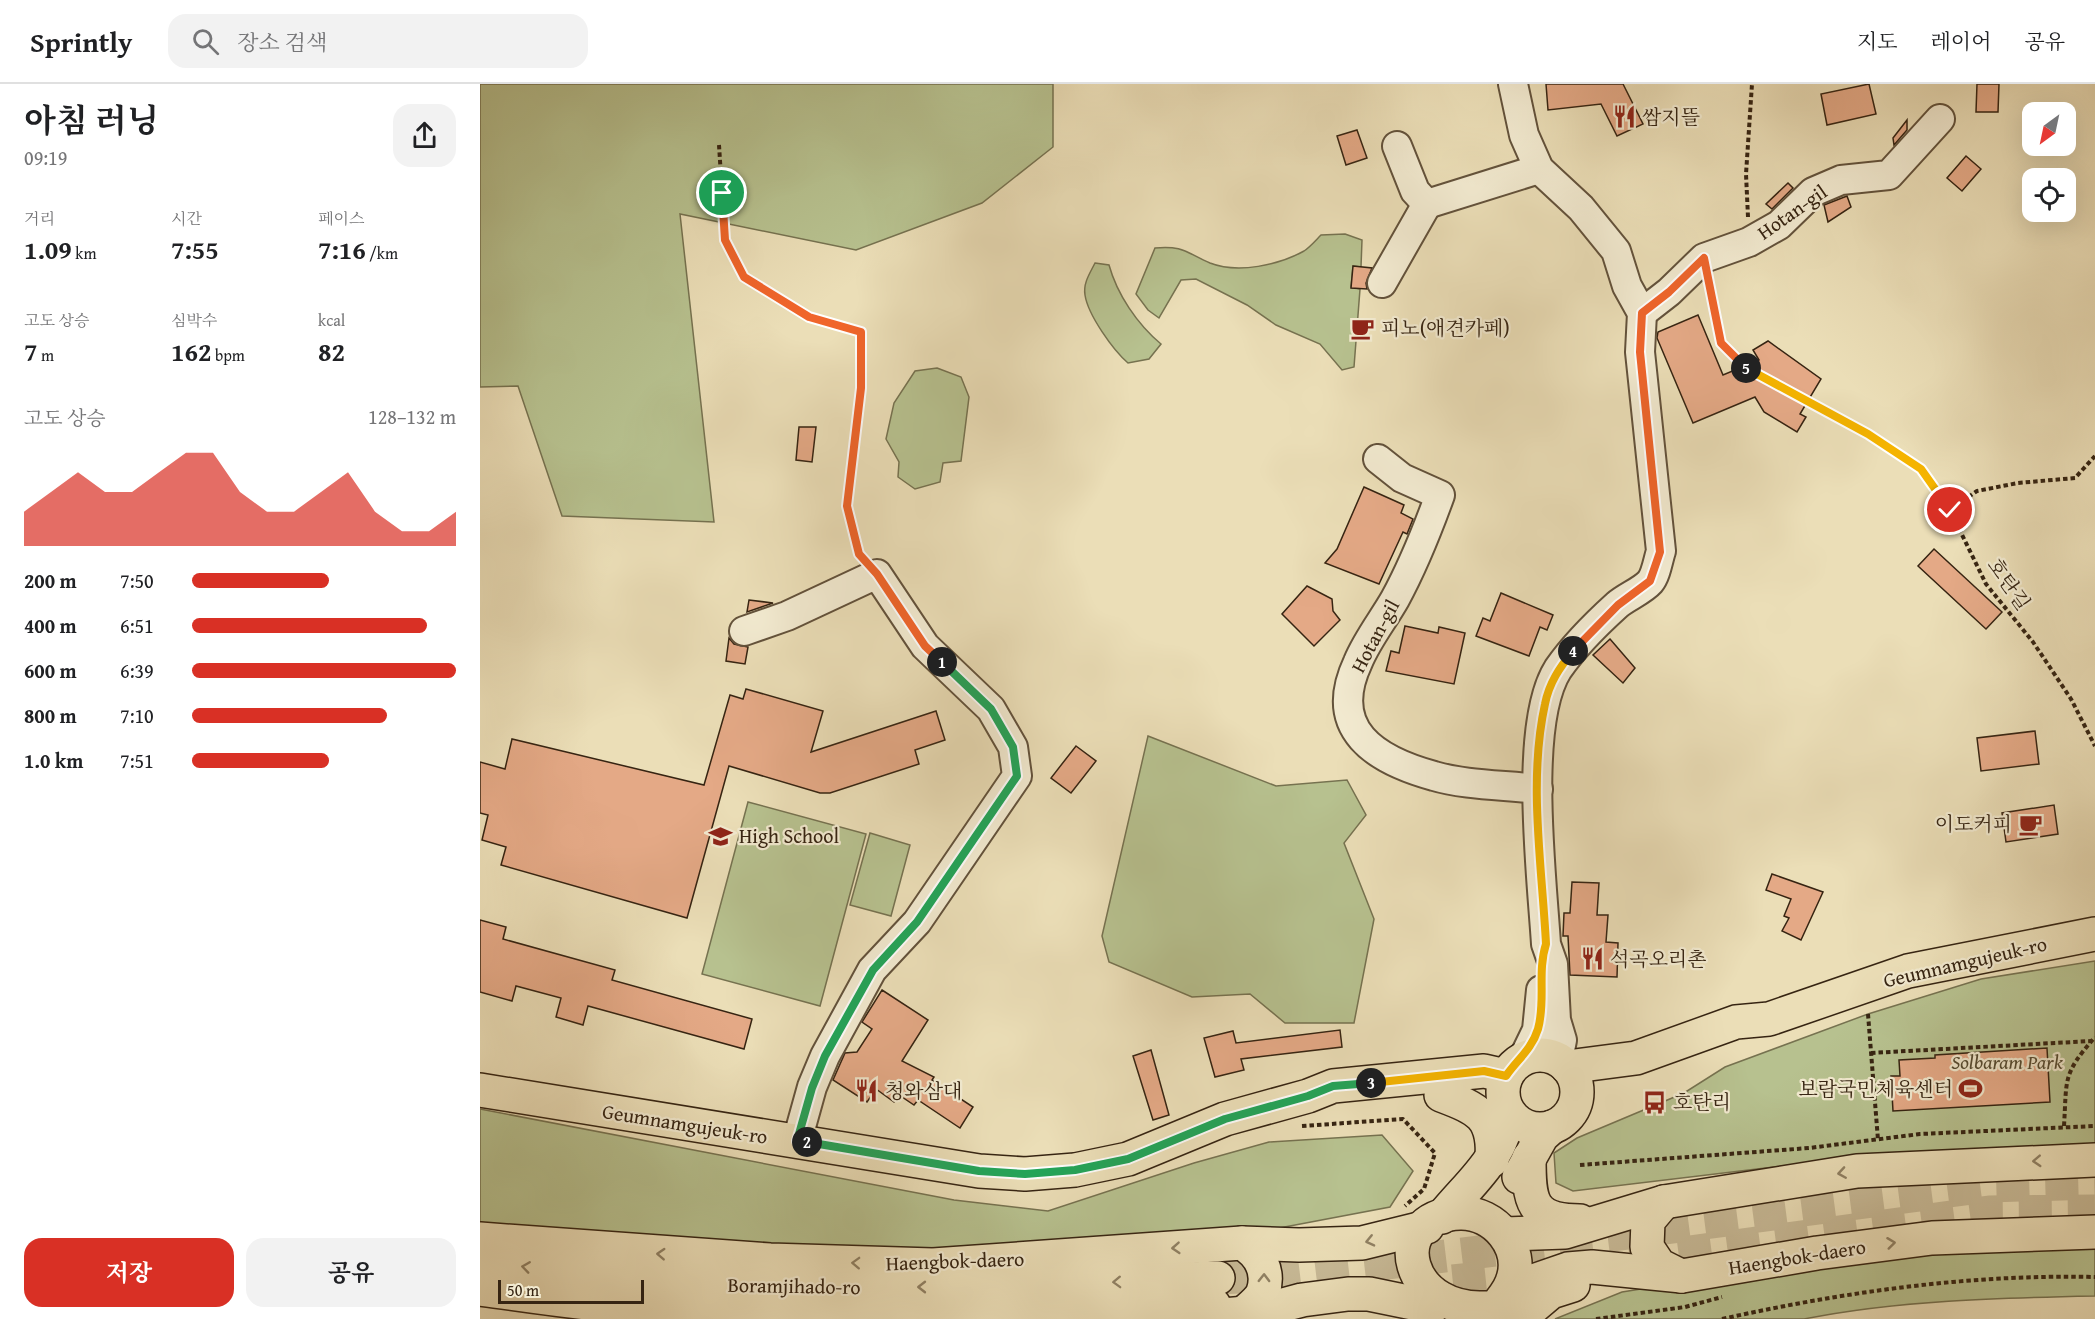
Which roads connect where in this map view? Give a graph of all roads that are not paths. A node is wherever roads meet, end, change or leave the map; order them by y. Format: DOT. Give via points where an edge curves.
graph roads {
  1 [pos="1514,84"];
  2 [pos="1940,119"];
  3 [pos="1397,146"];
  4 [pos="1539,169"];
  5 [pos="1427,204"];
  6 [pos="1382,283"];
  7 [pos="1642,313"];
  8 [pos="1378,459"];
  9 [pos="744,631"];
  10 [pos="1538,789"];
  11 [pos="2095,934"];
  12 [pos="1546,944"];
  13 [pos="1768,1019"];
  14 [pos="1563,1064"];
  15 [pos="1514,1068"];
  16 [pos="480,1090"];
  17 [pos="1441,1095"];
  18 [pos="1308,1096"];
  19 [pos="1508,1112"];
  20 [pos="1561,1120"];
  21 [pos="797,1141"];
  22 [pos="1529,1158"];
  23 [pos="2095,1160"];
  24 [pos="1491,1162"];
  25 [pos="1664,1202"];
  26 [pos="1603,1221"];
  27 [pos="1435,1222"];
  28 [pos="2095,1232"];
  29 [pos="1505,1234"];
  30 [pos="480,1239"];
  31 [pos="1242,1243"];
  32 [pos="480,1261"];
  33 [pos="1682,1276"];
  34 [pos="480,1289"];
  35 [pos="1233,1302"];
  36 [pos="480,1304"];
  37 [pos="1501,1310"];
  38 [pos="1433,1313"];
  39 [pos="634,1319"];
  40 [pos="1179,1319"];
  41 [pos="1389,1319"];
  1 -- 4 [label="street" via="1524,135"];
  2 -- 7 [label="street, Hotan-gil" via="1889,175 1842,180 1813,192 1779,225 1749,242 1704,258"];
  3 -- 5 [label="street" via="1415,191"];
  4 -- 5 [label="street"];
  4 -- 7 [label="street" via="1581,208 1616,251 1627,286"];
  5 -- 6 [label="street"];
  7 -- 10 [label="street" via="1640,352 1660,552 1650,581 1585,636 1557,671 1545,702"];
  8 -- 10 [label="street, Hotan-gil" via="1402,478 1440,495 1404,583 1358,662 1348,691 1357,735 1382,757 1435,777"];
  9 -- 21 [label="street" via="787,616 877,574 925,646 991,709 1013,747 1017,776 917,922 873,970 825,1056"];
  10 -- 12 [label="street"];
  11 -- 13 [label="main road, Geumnamgujeuk-ro" via="1908,971"];
  12 -- 14 [label="street" via="1552,963"];
  12 -- 15 [label="street" via="1541,960 1538,1030"];
  13 -- 14 [label="main road, Geumnamgujeuk-ro" via="1736,1022 1636,1058"];
  13 -- 20 [label="main road, Geumnamgujeuk-ro" via="1755,1036 1596,1090"];
  14 -- 15 [label="main road" via="1547,1056"];
  14 -- 20 [label="main road" via="1577,1089"];
  15 -- 18 [label="main road, Geumnamgujeuk-ro" via="1333,1086"];
  15 -- 19 [label="main road" via="1503,1088"];
  16 -- 21 [label="main road, Geumnamgujeuk-ro"];
  17 -- 18 [label="main road" via="1323,1106"];
  17 -- 19 [label="main road" via="1496,1097"];
  17 -- 24 [label="main road" via="1471,1107 1488,1123 1493,1138"];
  18 -- 21 [label="main road, Geumnamgujeuk-ro" via="1225,1119 1128,1159 1075,1170 1025,1174 979,1171"];
  19 -- 20 [label="main road" via="1528,1127"];
  19 -- 24 [label="main road" via="1506,1131"];
  20 -- 22 [label="main road, Geumnamgujeuk-ro" via="1542,1136"];
  22 -- 26 [label="main road" via="1529,1195 1543,1214 1562,1221"];
  22 -- 29 [label="main road, Geumnamgujeuk-ro" via="1519,1174"];
  23 -- 25 [label="main road, one-way" via="1857,1171"];
  24 -- 27 [label="main road"];
  25 -- 26 [label="main road"];
  25 -- 33 [label="main road" via="1648,1221 1647,1247 1659,1265"];
  26 -- 29 [label="main road" via="1565,1232"];
  27 -- 29 [label="main road" via="1459,1213 1477,1215"];
  27 -- 31 [label="main road, Haengbok-daero, one-way" via="1362,1243"];
  27 -- 38 [label="main road" via="1416,1241 1411,1268 1419,1294"];
  33 -- 28 [label="main road, Haengbok-daero, one-way" via="1932,1238"];
  29 -- 37 [label="main road" via="1513,1249 1515,1265"];
  31 -- 30 [label="main road, Haengbok-daero, one-way" via="933,1265 759,1260"];
  35 -- 31 [label="main road, one-way" via="1263,1294 1265,1270 1256,1252"];
  35 -- 32 [label="main road, Boramjihado-ro, one-way" via="976,1287 772,1288 614,1279"];
  33 -- 37 [label="main road, Haengbok-daero" via="1604,1268 1568,1269 1519,1286"];
  34 -- 35 [label="main road, Boramjihado-ro" via="617,1306 775,1313 966,1313"];
  35 -- 38 [label="main road" via="1369,1294"];
  35 -- 40 [label="main road"];
  35 -- 41 [label="main road" via="1287,1312 1339,1307 1373,1310"];
  36 -- 39 [label="main road"];
  37 -- 38 [label="main road" via="1463,1318"];
}
